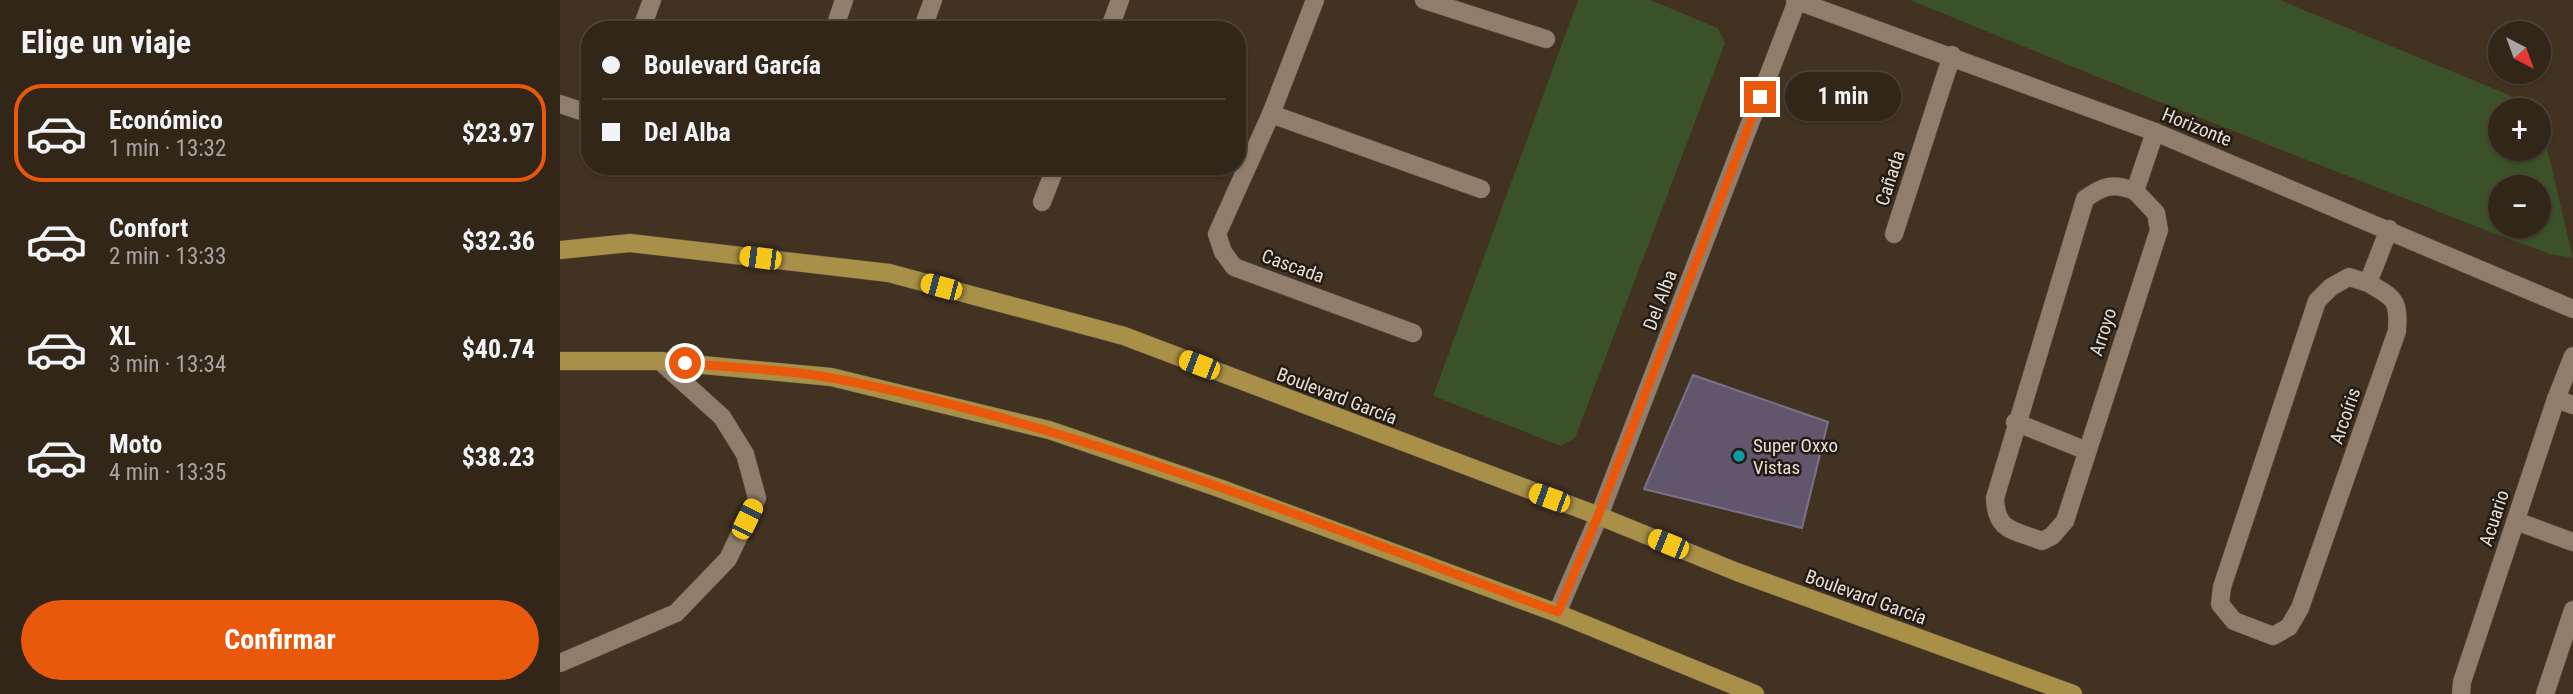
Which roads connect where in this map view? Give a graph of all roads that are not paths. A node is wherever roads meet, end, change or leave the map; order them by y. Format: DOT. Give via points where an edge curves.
graph roads {
  1 [pos="652,0"];
  2 [pos="844,0"];
  3 [pos="933,0"];
  4 [pos="1120,0"];
  5 [pos="1315,0"];
  6 [pos="1424,0"];
  7 [pos="1796,0"];
  8 [pos="645,21"];
  9 [pos="837,21"];
  10 [pos="925,21"];
  11 [pos="1112,21"];
  12 [pos="1546,39"];
  13 [pos="1952,55"];
  14 [pos="560,104"];
  15 [pos="581,111"];
  16 [pos="1271,114"];
  17 [pos="2155,132"];
  18 [pos="1246,170"];
  19 [pos="1052,175"];
  20 [pos="1244,175"];
  21 [pos="1481,189"];
  22 [pos="2135,191"];
  23 [pos="1042,202"];
  24 [pos="2389,229"];
  25 [pos="1895,234"];
  26 [pos="560,250"];
  27 [pos="2368,283"];
  28 [pos="2573,309"];
  29 [pos="1413,333"];
  30 [pos="2573,356"];
  31 [pos="560,361"];
  32 [pos="660,361"];
  33 [pos="2556,399"];
  34 [pos="2573,405"];
  35 [pos="2015,422"];
  36 [pos="2087,451"];
  37 [pos="1598,516"];
  38 [pos="2516,521"];
  39 [pos="2573,542"];
  40 [pos="2573,610"];
  41 [pos="1558,612"];
  42 [pos="560,663"];
  43 [pos="1755,694"];
  44 [pos="2073,694"];
  45 [pos="2461,694"];
  46 [pos="2545,694"];
  1 -- 8 [label="street"];
  2 -- 9 [label="street"];
  3 -- 10 [label="street"];
  4 -- 11 [label="street"];
  5 -- 16 [label="street, Cascada"];
  6 -- 12 [label="street"];
  7 -- 13 [label="street, Horizonte"];
  7 -- 37 [label="street, Del Alba"];
  13 -- 17 [label="street, Horizonte"];
  13 -- 25 [label="street, Cañada"];
  14 -- 15 [label="street"];
  16 -- 18 [label="street, Cascada"];
  16 -- 21 [label="street"];
  17 -- 22 [label="street"];
  17 -- 24 [label="street, Horizonte"];
  19 -- 23 [label="street"];
  20 -- 29 [label="street, Cascada" via="1217,234 1234,267"];
  22 -- 35 [label="street" via="2119,185 2102,186 2085,199"];
  22 -- 36 [label="street, Arroyo" via="2156,213 2159,230"];
  24 -- 27 [label="street"];
  24 -- 28 [label="street, Horizonte"];
  26 -- 37 [label="main road, Boulevard García" via="630,243 889,273 1124,336"];
  27 -- 27 [label="street, Arcoíris" via="2390,295 2399,308 2397,331 2300,608 2289,627 2273,636 2234,621 2220,604 2222,587 2317,301 2349,277"];
  30 -- 33 [label="street, Acuario"];
  31 -- 32 [label="main road"];
  32 -- 41 [label="main road" via="831,377 1049,430"];
  32 -- 42 [label="street" via="722,417 745,454 757,498 728,559 676,613"];
  33 -- 34 [label="street"];
  33 -- 38 [label="street, Acuario"];
  35 -- 36 [label="street"];
  35 -- 36 [label="street, Arroyo" via="1995,498 1995,515 2006,527 2042,541 2052,536 2066,521"];
  37 -- 41 [label="street, Del Alba"];
  37 -- 44 [label="main road, Boulevard García" via="1737,572"];
  38 -- 39 [label="street"];
  38 -- 45 [label="street, Acuario"];
  40 -- 46 [label="street"];
  41 -- 43 [label="main road"];
}
